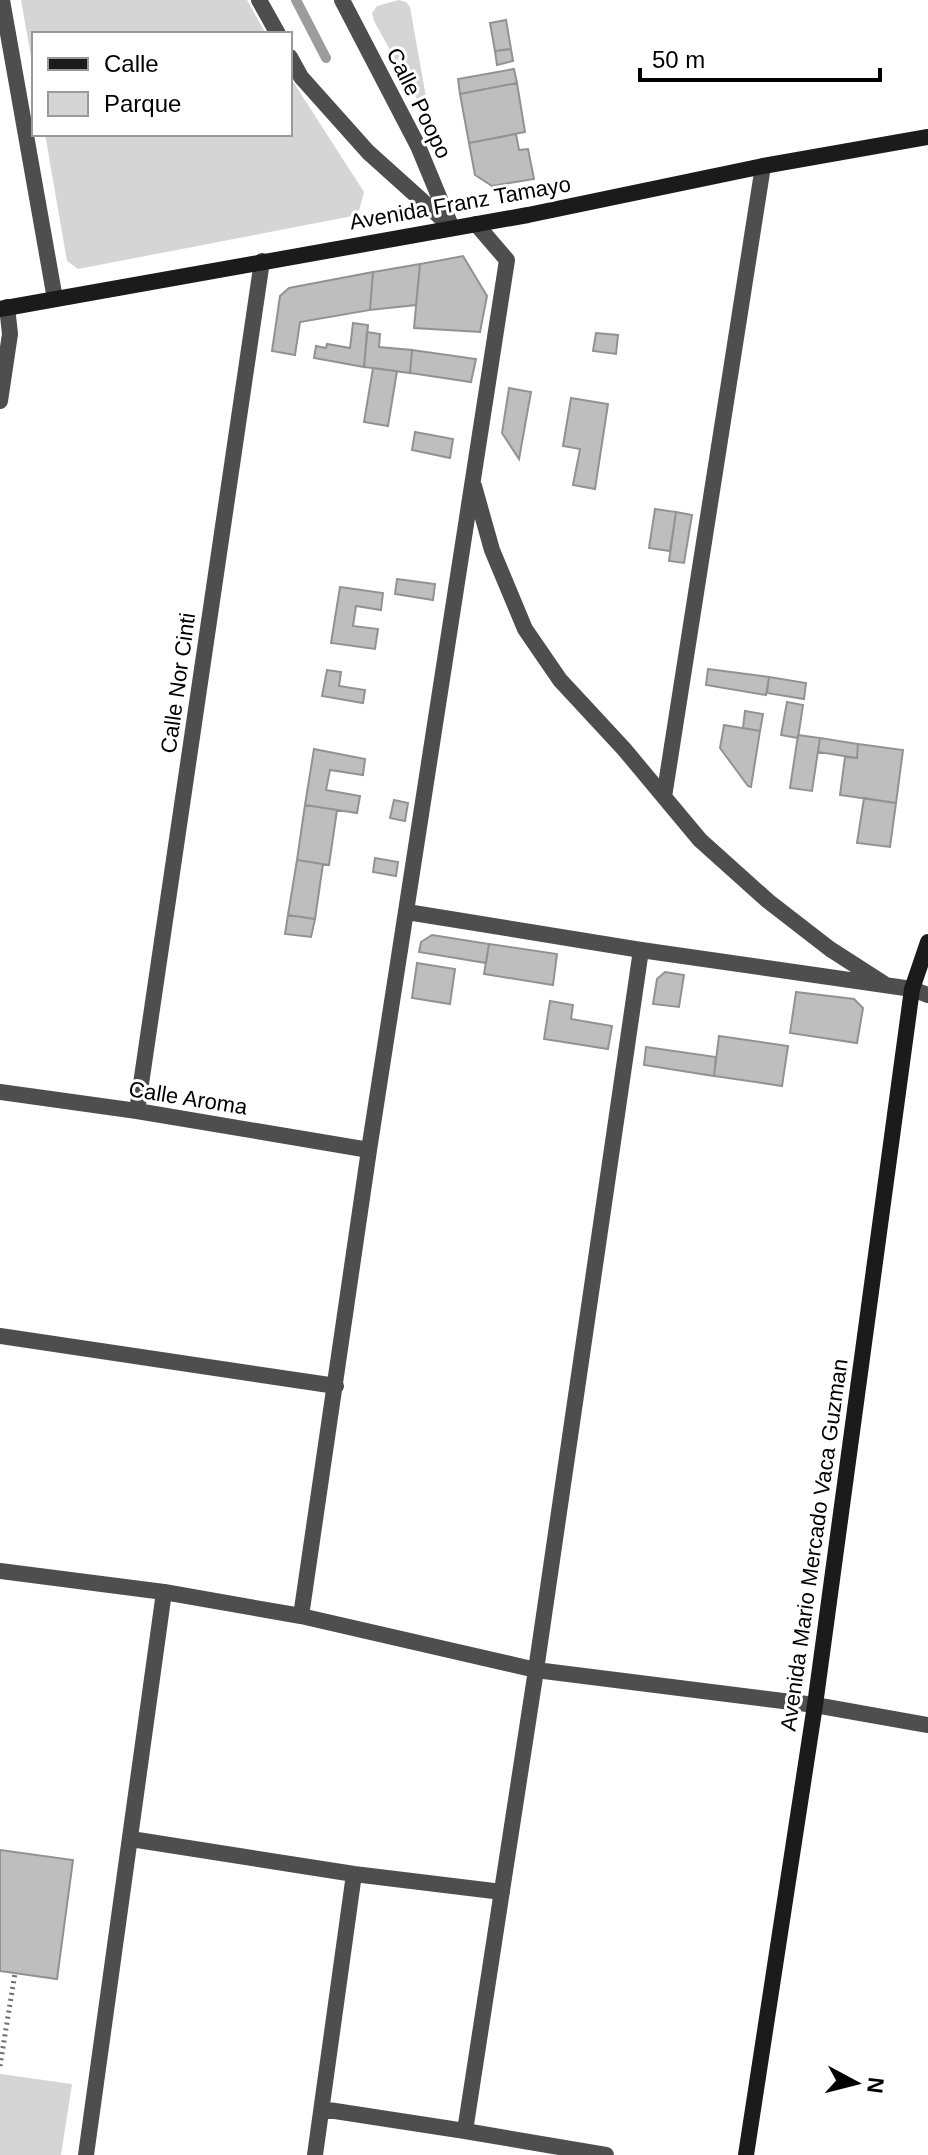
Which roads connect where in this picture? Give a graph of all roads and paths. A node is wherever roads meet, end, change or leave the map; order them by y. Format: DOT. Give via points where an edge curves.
graph roads {
  1 [pos="2,0"];
  2 [pos="259,0"];
  3 [pos="342,0"];
  4 [pos="277,32"];
  5 [pos="292,61"];
  6 [pos="928,137"];
  7 [pos="763,166"];
  8 [pos="476,224"];
  9 [pos="452,228"];
  10 [pos="262,261"];
  11 [pos="55,299"];
  12 [pos="4,308"];
  13 [pos="0,401"];
  14 [pos="473,480"];
  15 [pos="664,797"];
  16 [pos="407,912"];
  17 [pos="928,942"];
  18 [pos="641,950"];
  19 [pos="886,985"];
  20 [pos="920,992"];
  21 [pos="0,1092"];
  22 [pos="137,1111"];
  23 [pos="369,1150"];
  24 [pos="0,1336"];
  25 [pos="336,1386"];
  26 [pos="0,1571"];
  27 [pos="164,1592"];
  28 [pos="301,1616"];
  29 [pos="536,1670"];
  30 [pos="815,1705"];
  31 [pos="928,1725"];
  32 [pos="131,1839"];
  33 [pos="354,1874"];
  34 [pos="502,1892"];
  35 [pos="15,1973"];
  36 [pos="0,2066"];
  37 [pos="322,2109"];
  38 [pos="465,2131"];
  39 [pos="86,2155"];
  40 [pos="315,2155"];
  41 [pos="606,2155"];
  42 [pos="746,2155"];
  1 -- 11 [label="street"];
  2 -- 4 [label="street"];
  3 -- 9 [label="street, Calle Poopo" via="418,146"];
  5 -- 9 [label="street" via="368,152"];
  6 -- 7 [label="street, Avenida Franz Tamayo"];
  7 -- 8 [label="street, Avenida Franz Tamayo"];
  7 -- 15 [label="street"];
  8 -- 9 [label="street, Avenida Franz Tamayo"];
  8 -- 14 [label="street" via="507,260"];
  9 -- 10 [label="street, Avenida Franz Tamayo"];
  10 -- 11 [label="street, Avenida Franz Tamayo"];
  10 -- 22 [label="street, Calle Nor Cinti"];
  11 -- 12 [label="street, Avenida Franz Tamayo"];
  12 -- 13 [label="street" via="10,334"];
  14 -- 15 [label="street" via="492,550 525,629 560,680"];
  14 -- 16 [label="street"];
  15 -- 19 [label="street" via="700,840 768,901"];
  16 -- 18 [label="street"];
  16 -- 23 [label="street"];
  17 -- 20 [label="street, Avenida Mario Mercado Vaca Guzman"];
  18 -- 19 [label="street"];
  18 -- 29 [label="street"];
  19 -- 20 [label="street"];
  20 -- 30 [label="street, Avenida Mario Mercado Vaca Guzman"];
  21 -- 22 [label="street, Calle Aroma"];
  22 -- 23 [label="street, Calle Aroma"];
  23 -- 25 [label="street"];
  24 -- 25 [label="street"];
  25 -- 28 [label="street"];
  26 -- 27 [label="street"];
  27 -- 28 [label="street"];
  27 -- 32 [label="street"];
  28 -- 29 [label="street"];
  29 -- 30 [label="street"];
  29 -- 34 [label="street"];
  30 -- 31 [label="street"];
  30 -- 42 [label="street, Avenida Mario Mercado Vaca Guzman"];
  32 -- 33 [label="street"];
  32 -- 39 [label="street"];
  33 -- 34 [label="street"];
  33 -- 37 [label="street"];
  34 -- 38 [label="street"];
  35 -- 36 [label="path"];
  37 -- 38 [label="street"];
  37 -- 40 [label="street"];
  38 -- 41 [label="street"];
}
